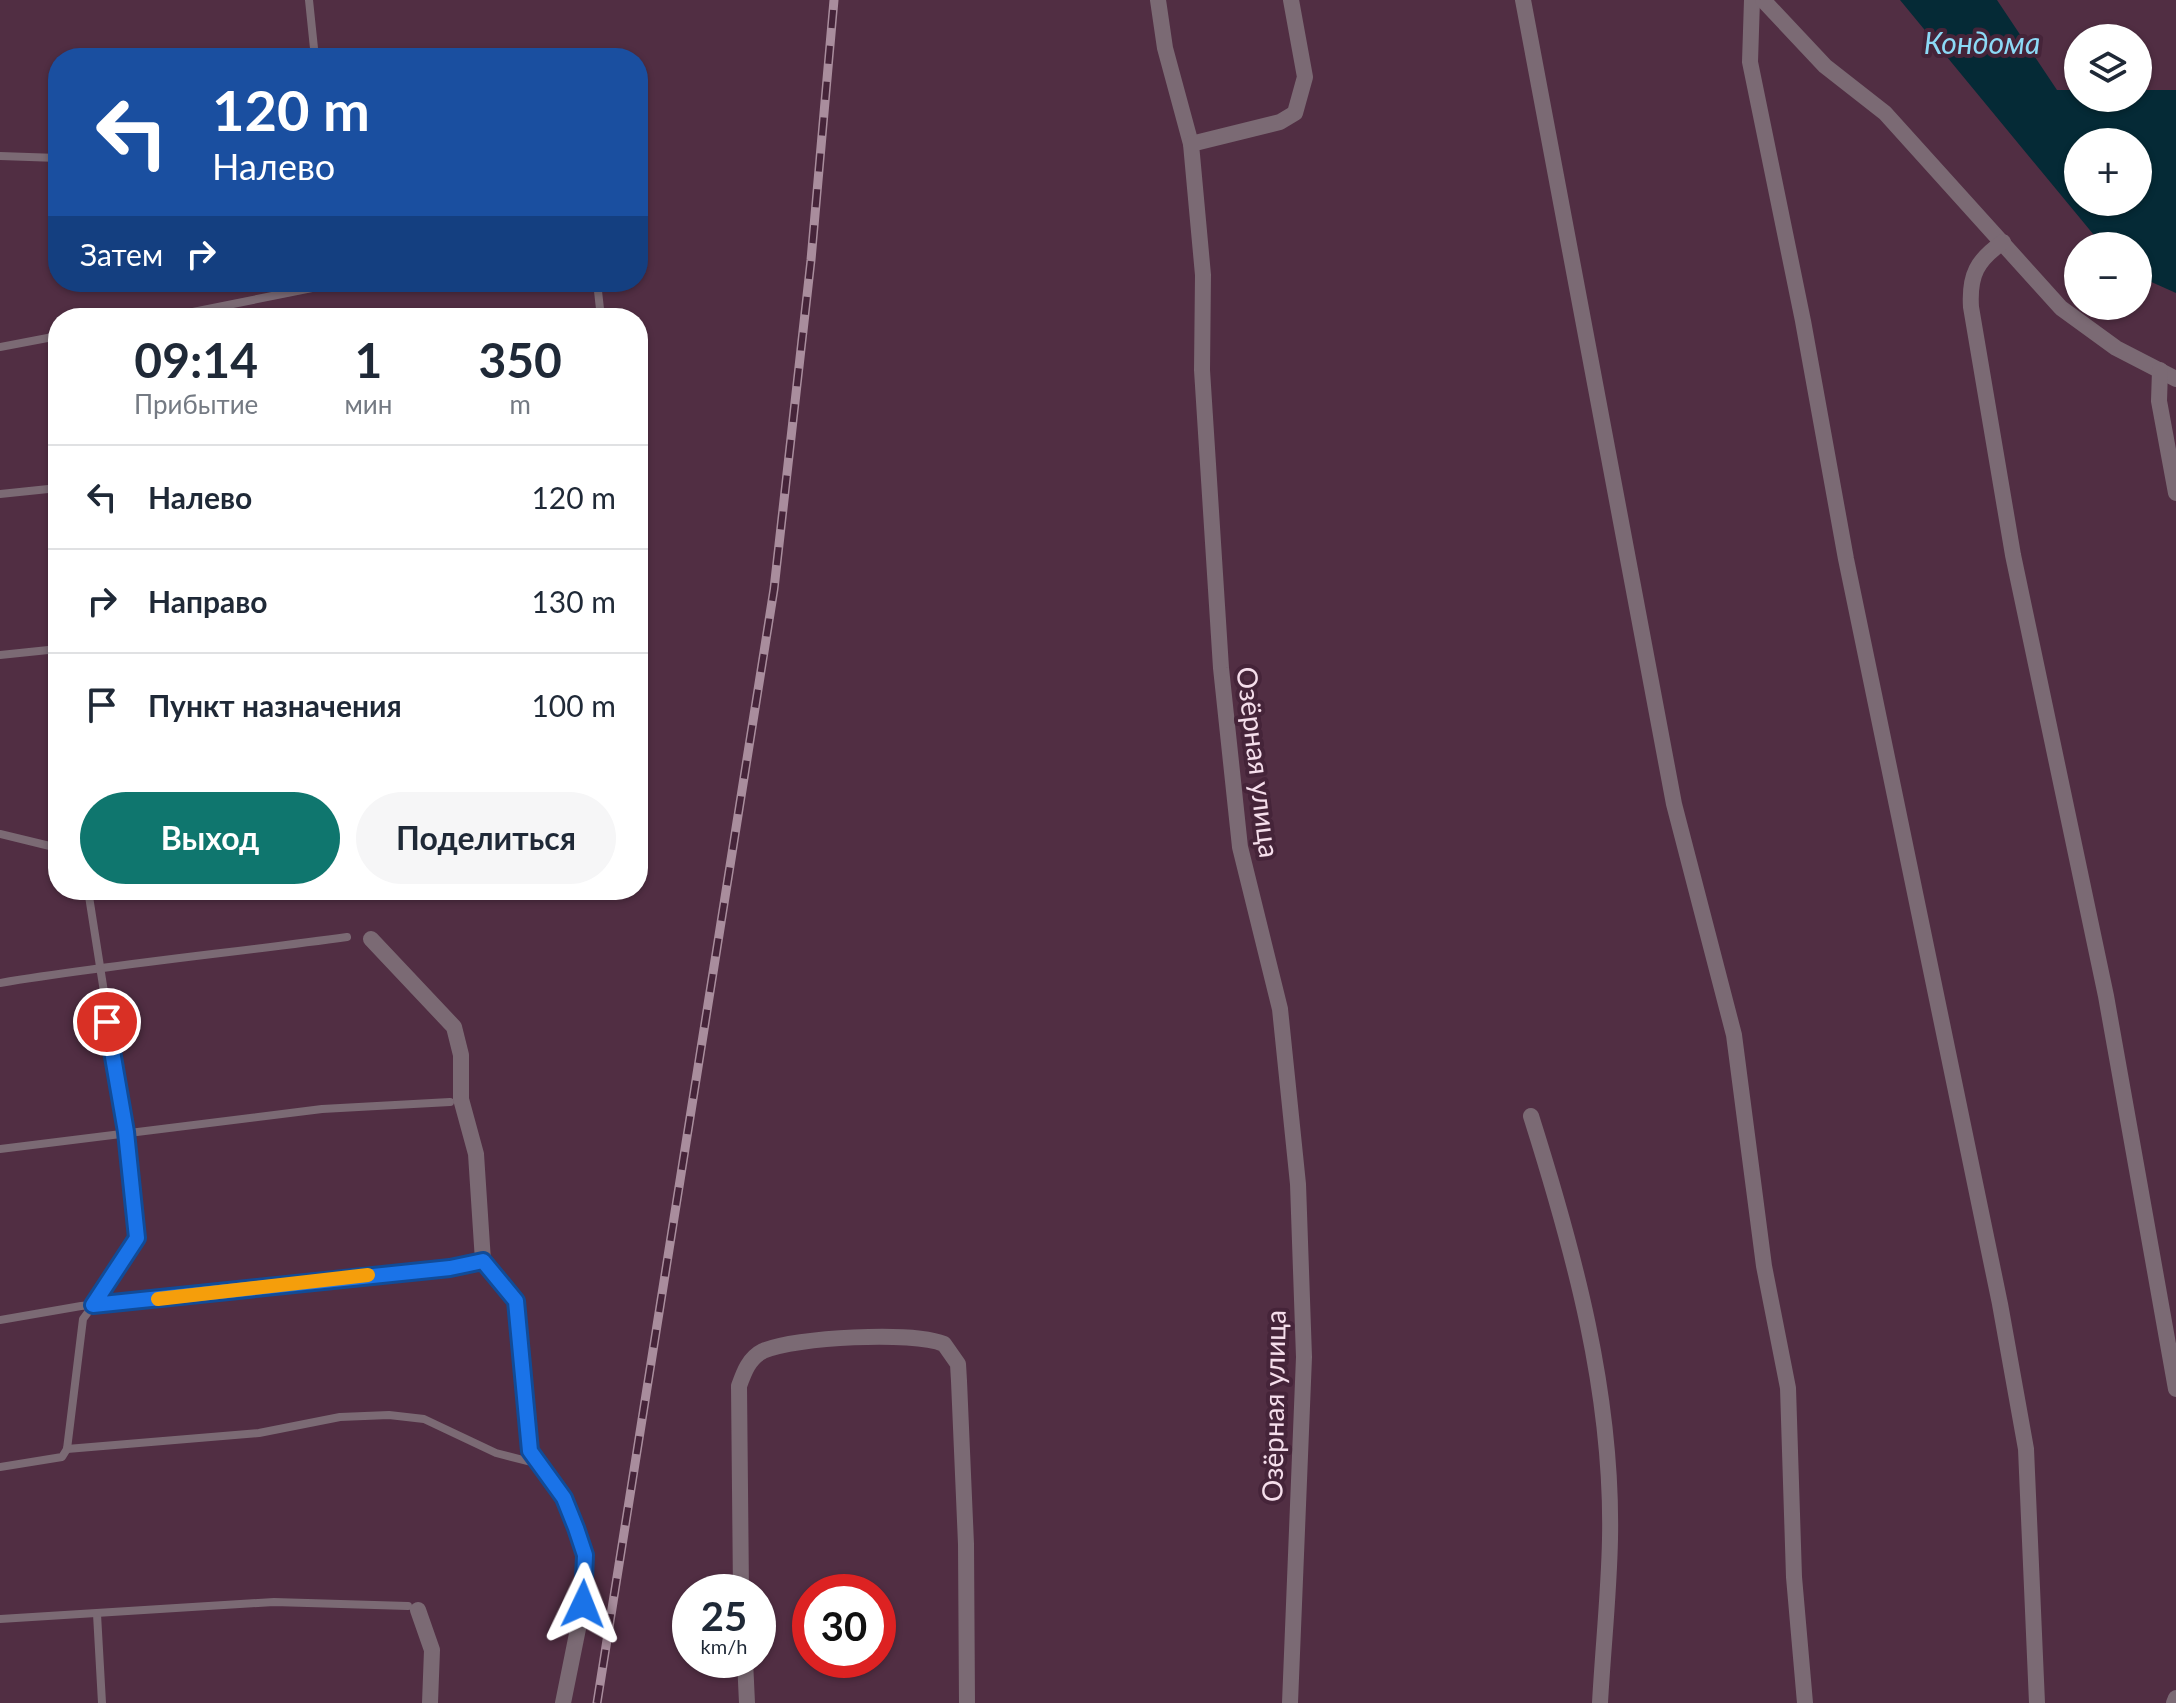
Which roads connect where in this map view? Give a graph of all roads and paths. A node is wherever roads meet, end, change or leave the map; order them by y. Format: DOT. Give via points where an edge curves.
graph roads {
  1 [pos="309,0"];
  2 [pos="1158,0"];
  3 [pos="1291,0"];
  4 [pos="1523,0"];
  5 [pos="1752,0"];
  6 [pos="1763,0"];
  7 [pos="314,48"];
  8 [pos="1191,144"];
  9 [pos="0,156"];
  10 [pos="48,158"];
  11 [pos="2003,242"];
  12 [pos="292,292"];
  13 [pos="213,308"];
  14 [pos="48,338"];
  15 [pos="0,347"];
  16 [pos="2160,370"];
  17 [pos="2176,379"];
  18 [pos="48,489"];
  19 [pos="2176,493"];
  20 [pos="0,494"];
  21 [pos="48,650"];
  22 [pos="0,655"];
  23 [pos="0,834"];
  24 [pos="48,846"];
  25 [pos="89,900"];
  26 [pos="347,937"];
  27 [pos="371,939"];
  28 [pos="98,967"];
  29 [pos="0,983"];
  30 [pos="450,1102"];
  31 [pos="1531,1116"];
  32 [pos="126,1132"];
  33 [pos="0,1149"];
  34 [pos="483,1261"];
  35 [pos="93,1305"];
  36 [pos="0,1320"];
  37 [pos="2176,1389"];
  38 [pos="67,1449"];
  39 [pos="540,1464"];
  40 [pos="0,1467"];
  41 [pos="741,1574"];
  42 [pos="413,1608"];
  43 [pos="97,1614"];
  44 [pos="0,1619"];
  45 [pos="746,1678"];
  46 [pos="102,1703"];
  47 [pos="430,1703"];
  48 [pos="563,1703"];
  49 [pos="747,1703"];
  50 [pos="967,1703"];
  51 [pos="1290,1703"];
  52 [pos="1600,1703"];
  53 [pos="1805,1703"];
  54 [pos="2037,1703"];
  1 -- 7 [label="lane"];
  2 -- 8 [label="street, Озёрная улица"];
  3 -- 8 [label="street" via="1305,77 1295,113 1280,122"];
  4 -- 53 [label="street" via="1674,804 1734,1035 1764,1266 1788,1388 1794,1577"];
  5 -- 54 [label="street" via="1750,62 2026,1449"];
  6 -- 11 [label="street" via="1825,66 1885,113"];
  8 -- 51 [label="street, Озёрная улица" via="1203,275 1202,370 1221,668 1240,847 1280,1009 1298,1184 1304,1357"];
  9 -- 10 [label="lane"];
  11 -- 16 [label="street" via="2061,308 2116,348"];
  11 -- 37 [label="street" via="1975,267 1969,282 1971,307 2013,555 2106,996"];
  12 -- 13 [label="lane"];
  14 -- 15 [label="lane"];
  16 -- 17 [label="street"];
  16 -- 19 [label="street" via="2159,401"];
  18 -- 20 [label="lane"];
  21 -- 22 [label="lane"];
  23 -- 24 [label="lane"];
  25 -- 28 [label="lane"];
  26 -- 28 [label="lane"];
  27 -- 34 [label="street" via="454,1027 461,1055 461,1099 476,1154"];
  28 -- 29 [label="lane"];
  28 -- 32 [label="lane"];
  30 -- 32 [label="lane" via="322,1109"];
  31 -- 52 [label="street" via="1586,1306 1604,1445 1610,1537"];
  32 -- 33 [label="lane"];
  32 -- 35 [label="lane" via="137,1238"];
  34 -- 35 [label="lane"];
  34 -- 39 [label="street" via="516,1301 530,1451"];
  35 -- 36 [label="lane"];
  35 -- 38 [label="lane" via="83,1319"];
  38 -- 39 [label="lane" via="259,1433 340,1417 389,1415 424,1419 496,1453"];
  38 -- 40 [label="lane" via="49,1462"];
  39 -- 48 [label="street" via="564,1498 585,1555 583,1604"];
  41 -- 50 [label="street" via="739,1386 747,1364 761,1352 805,1341 912,1338 944,1344 958,1364"];
  42 -- 43 [label="lane" via="274,1602"];
  42 -- 47 [label="street" via="432,1650"];
  43 -- 44 [label="lane"];
  43 -- 46 [label="lane"];
  45 -- 49 [label="street"];
}
